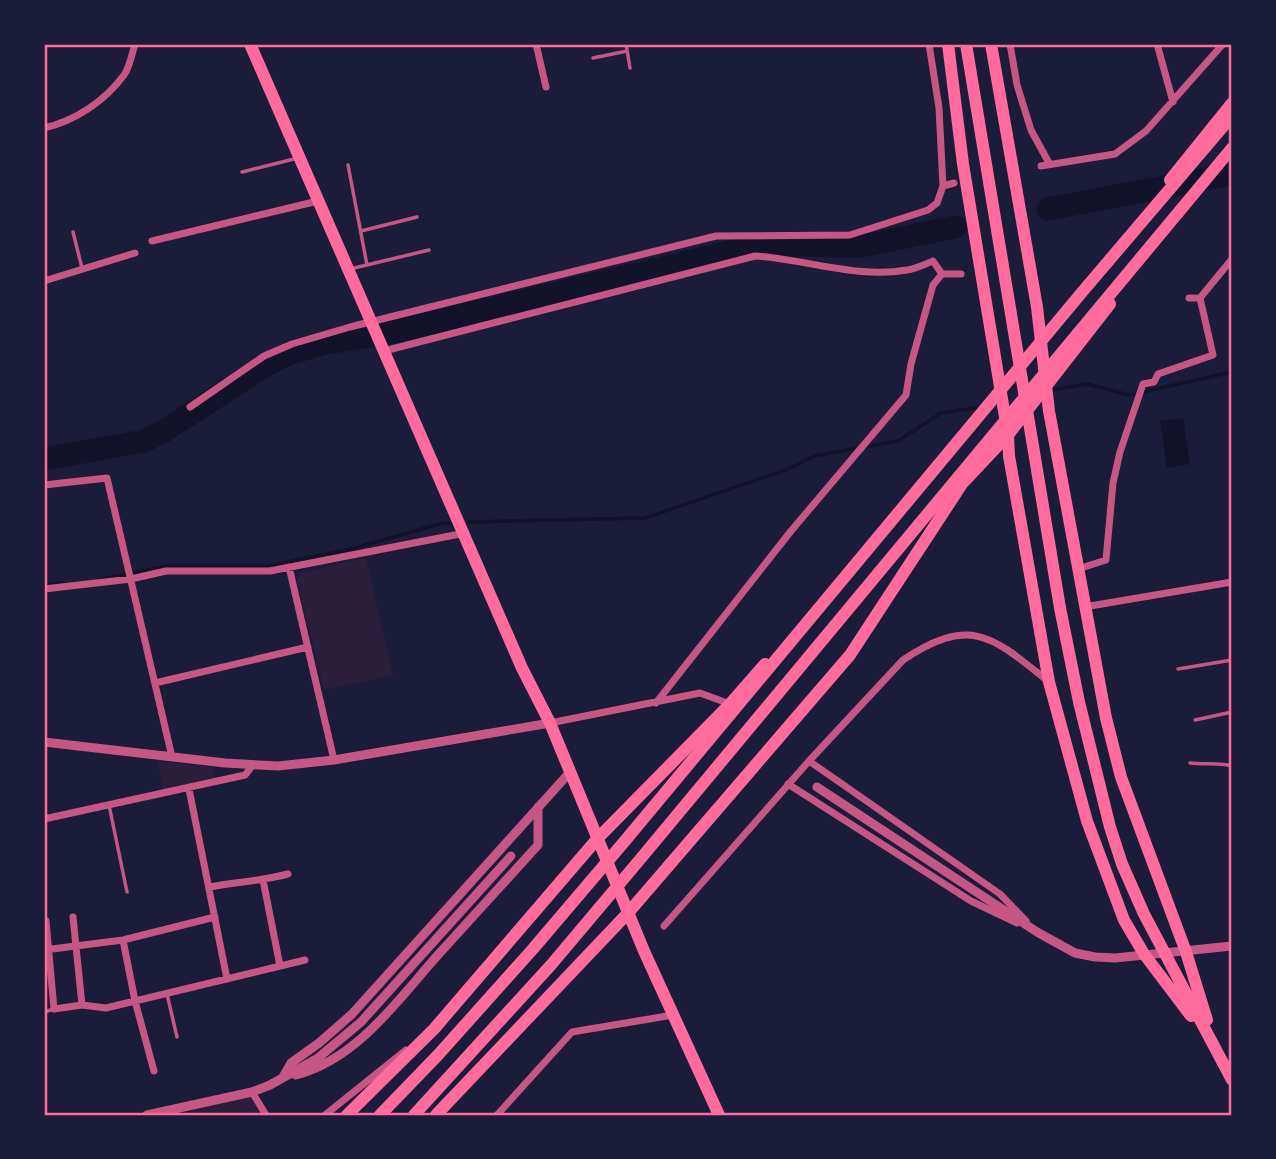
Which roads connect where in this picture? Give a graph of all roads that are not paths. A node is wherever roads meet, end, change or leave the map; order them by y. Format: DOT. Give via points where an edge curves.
graph roads {
  1 [pos="135,44"];
  2 [pos="250,44"];
  3 [pos="536,44"];
  4 [pos="626,44"];
  5 [pos="929,44"];
  6 [pos="947,44"];
  7 [pos="966,44"];
  8 [pos="990,44"];
  9 [pos="1010,44"];
  10 [pos="1157,44"];
  11 [pos="1223,44"];
  12 [pos="627,51"];
  13 [pos="593,58"];
  14 [pos="630,68"];
  15 [pos="546,87"];
  16 [pos="1173,102"];
  17 [pos="1232,103"];
  18 [pos="1232,116"];
  19 [pos="44,128"];
  20 [pos="1232,148"];
  21 [pos="299,157"];
  22 [pos="1232,157"];
  23 [pos="348,165"];
  24 [pos="242,172"];
  25 [pos="954,183"];
  26 [pos="943,186"];
  27 [pos="318,201"];
  28 [pos="417,217"];
  29 [pos="360,231"];
  30 [pos="73,232"];
  31 [pos="152,241"];
  32 [pos="429,250"];
  33 [pos="135,253"];
  34 [pos="1232,259"];
  35 [pos="367,265"];
  36 [pos="82,269"];
  37 [pos="348,269"];
  38 [pos="942,274"];
  39 [pos="961,274"];
  40 [pos="44,281"];
  41 [pos="1189,298"];
  42 [pos="1200,298"];
  43 [pos="372,323"];
  44 [pos="1041,340"];
  45 [pos="383,348"];
  46 [pos="1045,387"];
  47 [pos="1000,392"];
  48 [pos="190,407"];
  49 [pos="1008,435"];
  50 [pos="44,485"];
  51 [pos="466,533"];
  52 [pos="289,567"];
  53 [pos="1078,569"];
  54 [pos="131,579"];
  55 [pos="1232,582"];
  56 [pos="44,589"];
  57 [pos="1084,607"];
  58 [pos="308,647"];
  59 [pos="1232,660"];
  60 [pos="1178,669"];
  61 [pos="1049,682"];
  62 [pos="155,683"];
  63 [pos="656,703"];
  64 [pos="730,704"];
  65 [pos="1232,712"];
  66 [pos="1195,720"];
  67 [pos="550,723"];
  68 [pos="44,742"];
  69 [pos="172,757"];
  70 [pos="334,760"];
  71 [pos="808,761"];
  72 [pos="1190,763"];
  73 [pos="253,765"];
  74 [pos="1232,766"];
  75 [pos="571,771"];
  76 [pos="788,784"];
  77 [pos="817,787"];
  78 [pos="189,789"];
  79 [pos="109,805"];
  80 [pos="538,807"];
  81 [pos="44,819"];
  82 [pos="598,838"];
  83 [pos="511,856"];
  84 [pos="288,874"];
  85 [pos="263,880"];
  86 [pos="210,887"];
  87 [pos="127,892"];
  88 [pos="628,913"];
  89 [pos="73,917"];
  90 [pos="215,917"];
  91 [pos="46,921"];
  92 [pos="664,926"];
  93 [pos="1037,932"];
  94 [pos="123,940"];
  95 [pos="76,946"];
  96 [pos="1232,946"];
  97 [pos="46,950"];
  98 [pos="1186,952"];
  99 [pos="1144,954"];
  100 [pos="1164,954"];
  101 [pos="305,960"];
  102 [pos="280,966"];
  103 [pos="227,979"];
  104 [pos="167,993"];
  105 [pos="135,1001"];
  106 [pos="82,1005"];
  107 [pos="54,1009"];
  108 [pos="44,1012"];
  109 [pos="673,1015"];
  110 [pos="434,1029"];
  111 [pos="177,1037"];
  112 [pos="1215,1047"];
  113 [pos="154,1071"];
  114 [pos="282,1079"];
  115 [pos="1232,1080"];
  116 [pos="252,1092"];
  117 [pos="147,1115"];
  118 [pos="266,1115"];
  119 [pos="325,1115"];
  120 [pos="347,1115"];
  121 [pos="380,1115"];
  122 [pos="414,1115"];
  123 [pos="436,1115"];
  124 [pos="497,1115"];
  125 [pos="719,1115"];
  1 -- 19 [label="street" via="125,73 104,94 82,114"];
  2 -- 21 [label="highway"];
  3 -- 15 [label="street"];
  4 -- 12 [label="lane"];
  5 -- 26 [label="street" via="939,108"];
  6 -- 47 [label="highway"];
  7 -- 100 [label="highway" via="1079,702 1122,864"];
  8 -- 44 [label="highway"];
  9 -- 16 [label="street" via="1017,85 1045,165 1115,154 1146,131"];
  10 -- 16 [label="street"];
  11 -- 16 [label="street"];
  12 -- 13 [label="lane"];
  12 -- 14 [label="lane"];
  17 -- 44 [label="highway"];
  18 -- 121 [label="highway" via="599,872"];
  20 -- 122 [label="highway" via="551,965"];
  21 -- 24 [label="lane"];
  21 -- 27 [label="highway"];
  22 -- 46 [label="highway"];
  23 -- 29 [label="lane"];
  25 -- 26 [label="street"];
  26 -- 43 [label="street" via="928,210 850,235 716,236"];
  27 -- 31 [label="street"];
  27 -- 37 [label="highway"];
  28 -- 29 [label="lane"];
  29 -- 35 [label="lane"];
  30 -- 36 [label="lane"];
  32 -- 35 [label="lane"];
  33 -- 36 [label="street"];
  34 -- 42 [label="street"];
  35 -- 37 [label="lane"];
  36 -- 40 [label="street"];
  37 -- 43 [label="highway"];
  38 -- 39 [label="street"];
  38 -- 45 [label="street" via="933,261 907,270 850,271 755,256"];
  38 -- 63 [label="street" via="933,285 906,395"];
  41 -- 42 [label="street"];
  42 -- 53 [label="street" via="1213,355 1143,384 1113,483 1107,559"];
  43 -- 45 [label="highway"];
  43 -- 48 [label="street" via="264,356"];
  44 -- 46 [label="highway"];
  44 -- 47 [label="highway"];
  45 -- 51 [label="highway"];
  46 -- 49 [label="highway"];
  46 -- 53 [label="highway"];
  47 -- 49 [label="highway"];
  47 -- 64 [label="highway"];
  49 -- 61 [label="highway"];
  49 -- 88 [label="highway" via="962,484 850,655"];
  50 -- 54 [label="street" via="107,478"];
  51 -- 52 [label="street"];
  51 -- 67 [label="highway"];
  52 -- 54 [label="street" via="232,572 166,570"];
  52 -- 58 [label="street"];
  53 -- 57 [label="highway"];
  54 -- 56 [label="street"];
  54 -- 62 [label="street"];
  55 -- 57 [label="street"];
  57 -- 98 [label="highway" via="1121,777"];
  58 -- 62 [label="street"];
  58 -- 70 [label="street"];
  59 -- 60 [label="lane"];
  61 -- 71 [label="street" via="995,640 979,635 944,638 903,660"];
  61 -- 99 [label="highway" via="1087,821 1124,920"];
  62 -- 69 [label="street"];
  63 -- 64 [label="street" via="700,693"];
  63 -- 67 [label="street"];
  64 -- 82 [label="highway"];
  65 -- 66 [label="lane"];
  67 -- 70 [label="street"];
  67 -- 75 [label="highway"];
  68 -- 69 [label="street"];
  69 -- 73 [label="street"];
  70 -- 73 [label="street"];
  71 -- 76 [label="street"];
  71 -- 93 [label="street" via="1000,894"];
  72 -- 74 [label="lane"];
  73 -- 78 [label="street" via="245,775"];
  75 -- 80 [label="street"];
  75 -- 82 [label="highway"];
  76 -- 92 [label="street"];
  76 -- 93 [label="street" via="971,901"];
  77 -- 93 [label="street"];
  78 -- 79 [label="street"];
  78 -- 86 [label="street"];
  79 -- 81 [label="street"];
  79 -- 87 [label="lane"];
  80 -- 114 [label="street" via="352,1014 291,1063"];
  80 -- 114 [label="street" via="538,845 377,1024 315,1070"];
  82 -- 88 [label="highway"];
  82 -- 110 [label="highway"];
  83 -- 114 [label="street" via="361,1023"];
  84 -- 85 [label="street"];
  85 -- 86 [label="street"];
  85 -- 102 [label="street"];
  86 -- 90 [label="street"];
  88 -- 109 [label="highway"];
  88 -- 123 [label="highway"];
  89 -- 95 [label="street"];
  90 -- 94 [label="street"];
  90 -- 103 [label="street"];
  91 -- 97 [label="street"];
  93 -- 99 [label="street" via="1075,953 1115,958"];
  94 -- 95 [label="street"];
  94 -- 105 [label="street"];
  95 -- 97 [label="street"];
  95 -- 106 [label="street"];
  96 -- 98 [label="street"];
  97 -- 107 [label="street"];
  98 -- 100 [label="street"];
  98 -- 112 [label="highway"];
  99 -- 100 [label="street"];
  99 -- 112 [label="highway"];
  100 -- 112 [label="highway"];
  101 -- 102 [label="street"];
  102 -- 103 [label="street"];
  103 -- 104 [label="street"];
  104 -- 105 [label="street"];
  104 -- 111 [label="lane"];
  105 -- 106 [label="street" via="106,1008"];
  105 -- 113 [label="street"];
  106 -- 107 [label="street"];
  107 -- 108 [label="lane"];
  109 -- 124 [label="street" via="572,1031"];
  109 -- 125 [label="highway"];
  110 -- 119 [label="street"];
  110 -- 120 [label="highway"];
  112 -- 115 [label="highway"];
  114 -- 116 [label="street"];
  116 -- 117 [label="street"];
  116 -- 118 [label="street"];
}
